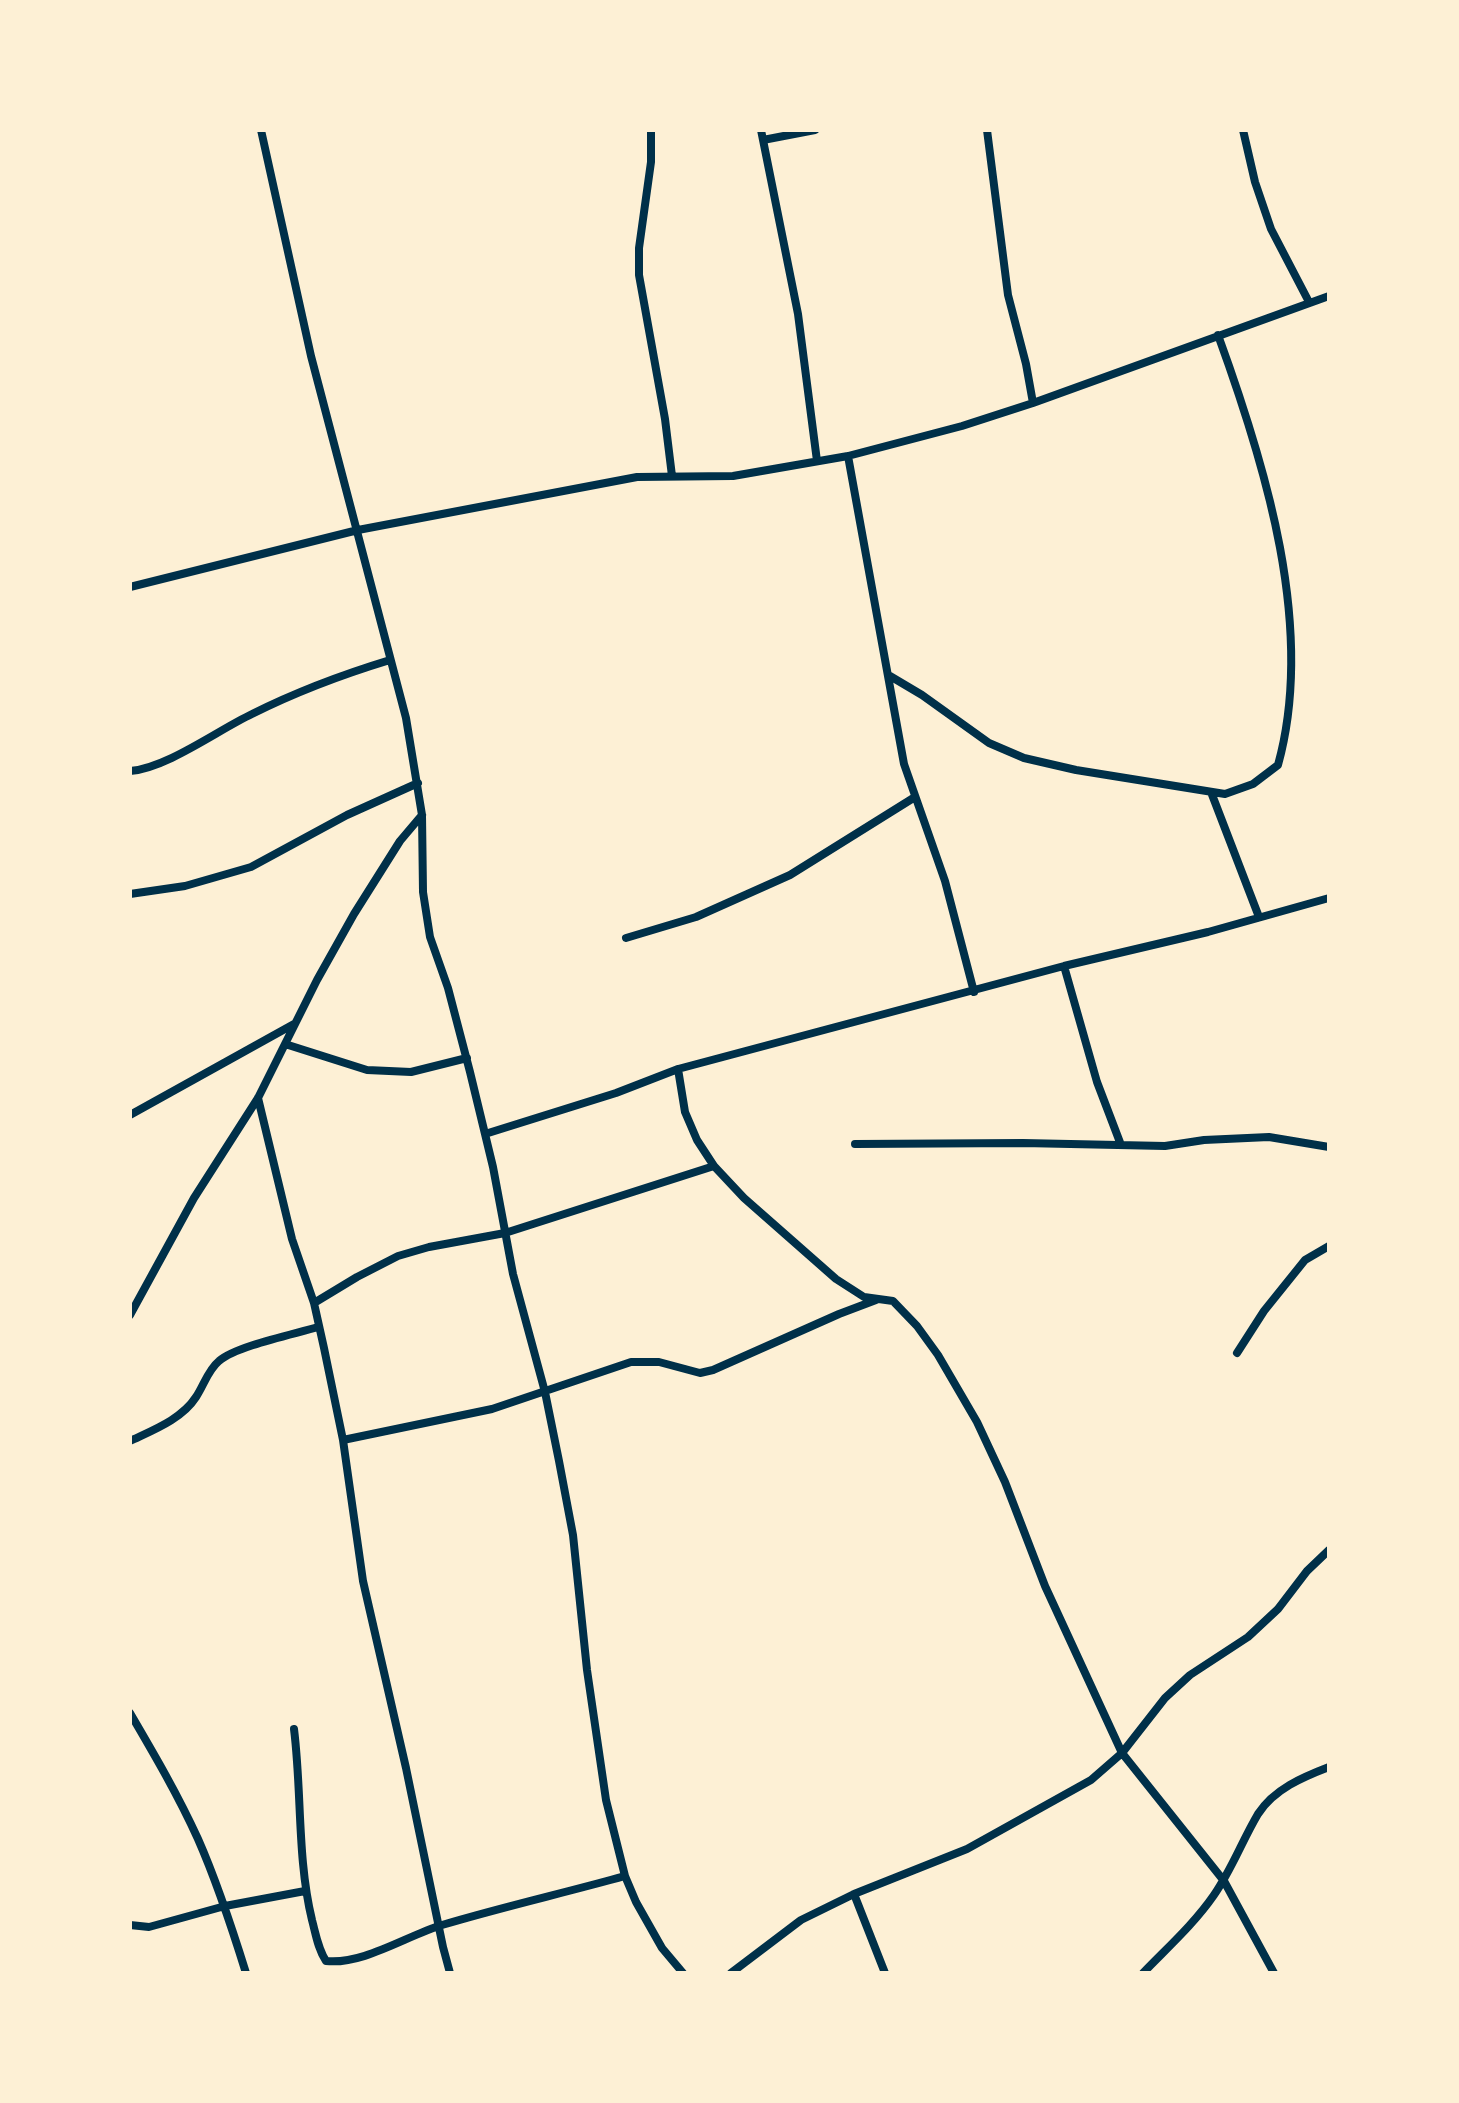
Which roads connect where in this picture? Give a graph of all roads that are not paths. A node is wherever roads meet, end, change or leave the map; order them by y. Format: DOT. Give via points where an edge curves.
graph roads {
  1 [pos="261,130"];
  2 [pos="651,130"];
  3 [pos="761,130"];
  4 [pos="815,130"];
  5 [pos="987,130"];
  6 [pos="1243,130"];
  7 [pos="763,140"];
  8 [pos="1329,296"];
  9 [pos="1309,302"];
  10 [pos="1218,335"];
  11 [pos="1033,403"];
  12 [pos="848,456"];
  13 [pos="817,461"];
  14 [pos="672,476"];
  15 [pos="358,530"];
  16 [pos="130,587"];
  17 [pos="390,660"];
  18 [pos="890,676"];
  19 [pos="130,771"];
  20 [pos="418,783"];
  21 [pos="1211,792"];
  22 [pos="915,797"];
  23 [pos="422,815"];
  24 [pos="130,894"];
  25 [pos="1329,898"];
  26 [pos="1259,917"];
  27 [pos="626,938"];
  28 [pos="1064,966"];
  29 [pos="974,992"];
  30 [pos="295,1023"];
  31 [pos="285,1044"];
  32 [pos="467,1058"];
  33 [pos="678,1069"];
  34 [pos="258,1098"];
  35 [pos="130,1115"];
  36 [pos="485,1134"];
  37 [pos="855,1144"];
  38 [pos="1121,1145"];
  39 [pos="1329,1147"];
  40 [pos="714,1166"];
  41 [pos="505,1233"];
  42 [pos="1329,1246"];
  43 [pos="880,1299"];
  44 [pos="314,1303"];
  45 [pos="130,1315"];
  46 [pos="318,1327"];
  47 [pos="1237,1353"];
  48 [pos="545,1392"];
  49 [pos="343,1440"];
  50 [pos="130,1441"];
  51 [pos="1329,1551"];
  52 [pos="130,1713"];
  53 [pos="294,1729"];
  54 [pos="1122,1753"];
  55 [pos="1329,1767"];
  56 [pos="625,1876"];
  57 [pos="1224,1881"];
  58 [pos="305,1891"];
  59 [pos="854,1894"];
  60 [pos="225,1906"];
  61 [pos="130,1925"];
  62 [pos="439,1926"];
  63 [pos="246,1973"];
  64 [pos="450,1973"];
  65 [pos="683,1973"];
  66 [pos="731,1973"];
  67 [pos="885,1973"];
  68 [pos="1143,1973"];
  69 [pos="1274,1973"];
  1 -- 15 [label="street" via="311,356"];
  2 -- 14 [label="street" via="639,275"];
  3 -- 7 [label="street"];
  4 -- 7 [label="street"];
  5 -- 11 [label="street" via="1008,295"];
  6 -- 9 [label="street" via="1271,229"];
  7 -- 13 [label="street" via="798,314"];
  8 -- 9 [label="street"];
  9 -- 10 [label="street"];
  10 -- 11 [label="street"];
  10 -- 21 [label="street" via="1269,490 1292,655 1278,765 1253,784 1225,794"];
  11 -- 12 [label="street"];
  12 -- 13 [label="street"];
  12 -- 18 [label="street"];
  13 -- 14 [label="street" via="733,476"];
  14 -- 15 [label="street" via="637,477"];
  15 -- 16 [label="street"];
  15 -- 17 [label="street"];
  17 -- 19 [label="street" via="250,714"];
  17 -- 20 [label="street"];
  18 -- 21 [label="street" via="989,743 1024,758"];
  18 -- 22 [label="street" via="904,764"];
  20 -- 23 [label="street"];
  20 -- 24 [label="street" via="251,867 185,886"];
  21 -- 26 [label="street"];
  22 -- 27 [label="street" via="790,875 696,917"];
  22 -- 29 [label="street" via="945,881"];
  23 -- 30 [label="street" via="354,914"];
  23 -- 32 [label="street" via="423,892 430,937"];
  25 -- 26 [label="street"];
  26 -- 28 [label="street"];
  28 -- 29 [label="street"];
  28 -- 38 [label="street"];
  29 -- 33 [label="street"];
  30 -- 31 [label="street"];
  30 -- 35 [label="street"];
  31 -- 32 [label="street" via="367,1070 411,1072"];
  31 -- 34 [label="street"];
  32 -- 36 [label="street"];
  33 -- 36 [label="street"];
  33 -- 40 [label="street" via="685,1112"];
  34 -- 44 [label="street" via="292,1239"];
  34 -- 45 [label="street" via="194,1198"];
  36 -- 41 [label="street"];
  37 -- 38 [label="street"];
  38 -- 39 [label="street" via="1269,1137"];
  40 -- 41 [label="street"];
  40 -- 43 [label="street" via="836,1279 864,1297"];
  41 -- 44 [label="street" via="398,1256"];
  41 -- 48 [label="street"];
  42 -- 47 [label="street" via="1296,1270"];
  43 -- 48 [label="street" via="713,1370 700,1373 659,1362 631,1362"];
  43 -- 54 [label="street" via="893,1301 917,1326 977,1422"];
  44 -- 46 [label="street"];
  46 -- 49 [label="street"];
  46 -- 50 [label="street" via="220,1360 177,1417"];
  48 -- 49 [label="street" via="492,1409"];
  48 -- 56 [label="street" via="573,1535 606,1800"];
  49 -- 62 [label="street" via="363,1581"];
  51 -- 54 [label="street" via="1248,1637 1165,1698"];
  52 -- 60 [label="street" via="198,1838"];
  53 -- 58 [label="street"];
  54 -- 57 [label="street"];
  54 -- 59 [label="street" via="1091,1780 1003,1831"];
  55 -- 57 [label="street" via="1296,1781 1259,1813"];
  56 -- 62 [label="street"];
  56 -- 65 [label="street" via="650,1929"];
  57 -- 68 [label="street"];
  57 -- 69 [label="street"];
  58 -- 60 [label="street"];
  58 -- 62 [label="street" via="326,1961 394,1945"];
  59 -- 66 [label="street" via="801,1920"];
  59 -- 67 [label="street"];
  60 -- 61 [label="street" via="167,1924"];
  60 -- 63 [label="street"];
  62 -- 64 [label="street"];
}
